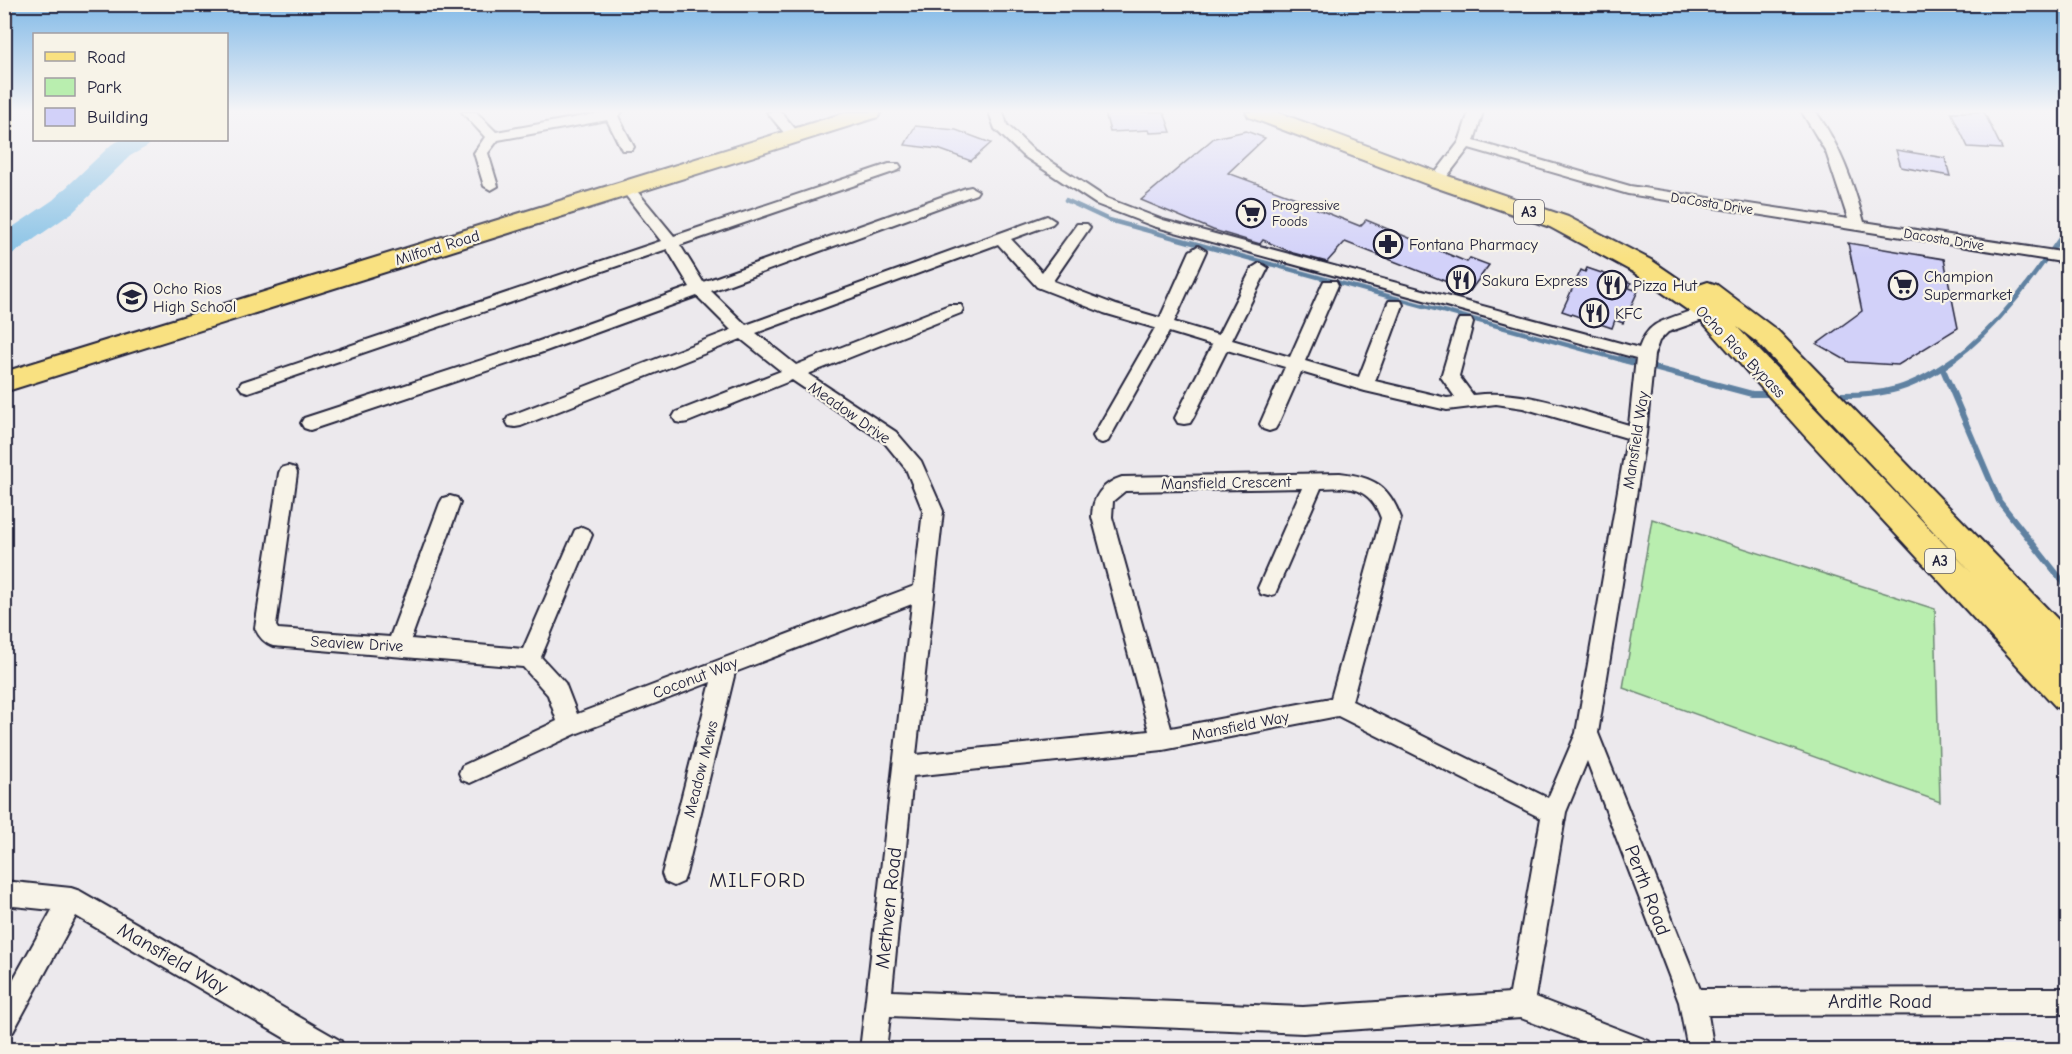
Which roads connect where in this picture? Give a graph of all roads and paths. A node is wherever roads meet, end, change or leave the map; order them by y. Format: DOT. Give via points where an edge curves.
graph roads {
  1 [pos="483,161"];
  2 [pos="715,161"];
  3 [pos="1042,161"];
  4 [pos="1404,161"];
  5 [pos="1411,161"];
  6 [pos="1452,161"];
  7 [pos="1529,161"];
  8 [pos="1838,161"];
  9 [pos="894,166"];
  10 [pos="1442,174"];
  11 [pos="491,186"];
  12 [pos="627,188"];
  13 [pos="971,192"];
  14 [pos="1047,221"];
  15 [pos="1857,225"];
  16 [pos="1082,227"];
  17 [pos="1001,238"];
  18 [pos="670,243"];
  19 [pos="1198,251"];
  20 [pos="2067,258"];
  21 [pos="1260,268"];
  22 [pos="1043,283"];
  23 [pos="1330,285"];
  24 [pos="700,290"];
  25 [pos="1395,305"];
  26 [pos="955,309"];
  27 [pos="1708,312"];
  28 [pos="1465,323"];
  29 [pos="1165,326"];
  30 [pos="743,332"];
  31 [pos="1222,343"];
  32 [pos="1294,364"];
  33 [pos="1645,368"];
  34 [pos="793,372"];
  35 [pos="4,382"];
  36 [pos="1365,385"];
  37 [pos="248,386"];
  38 [pos="1468,401"];
  39 [pos="682,417"];
  40 [pos="1184,418"];
  41 [pos="515,421"];
  42 [pos="310,423"];
  43 [pos="1269,424"];
  44 [pos="1637,434"];
  45 [pos="1102,436"];
  46 [pos="288,473"];
  47 [pos="1315,481"];
  48 [pos="450,503"];
  49 [pos="582,535"];
  50 [pos="1268,588"];
  51 [pos="924,591"];
  52 [pos="2020,603"];
  53 [pos="2067,621"];
  54 [pos="398,645"];
  55 [pos="2067,653"];
  56 [pos="529,659"];
  57 [pos="726,665"];
  58 [pos="2067,696"];
  59 [pos="1340,706"];
  60 [pos="570,726"];
  61 [pos="1587,733"];
  62 [pos="1163,741"];
  63 [pos="903,767"];
  64 [pos="470,773"];
  65 [pos="1554,812"];
  66 [pos="674,874"];
  67 [pos="4,893"];
  68 [pos="71,900"];
  69 [pos="2067,1001"];
  70 [pos="1692,1002"];
  71 [pos="879,1003"];
  72 [pos="1521,1005"];
  73 [pos="4,1023"];
  74 [pos="332,1050"];
  75 [pos="873,1050"];
  76 [pos="1640,1050"];
  77 [pos="1701,1050"];
  1 -- 11 [label="street"];
  2 -- 12 [label="main road, Milford Road"];
  3 -- 33 [label="street" via="1101,201 1158,223"];
  4 -- 10 [label="main road, Ocho Rios Bypass / A3"];
  5 -- 10 [label="main road, Ocho Rios Bypass / A3"];
  6 -- 10 [label="street"];
  7 -- 15 [label="street, DaCosta Drive" via="1628,190"];
  8 -- 15 [label="street"];
  9 -- 18 [label="street"];
  10 -- 27 [label="main road, Ocho Rios Bypass / A3" via="1559,222 1642,266"];
  10 -- 52 [label="main road, Ocho Rios Bypass / A3" via="1569,210 1655,254 1728,305 1801,370"];
  12 -- 18 [label="street, Meadow Drive"];
  12 -- 35 [label="main road, Milford Road"];
  13 -- 24 [label="street"];
  14 -- 17 [label="street"];
  15 -- 20 [label="street, Dacosta Drive"];
  16 -- 22 [label="street"];
  17 -- 22 [label="street"];
  17 -- 30 [label="street"];
  18 -- 24 [label="street, Meadow Drive"];
  18 -- 37 [label="street"];
  19 -- 29 [label="street"];
  21 -- 31 [label="street"];
  22 -- 29 [label="street"];
  23 -- 32 [label="street"];
  24 -- 30 [label="street, Meadow Drive"];
  24 -- 42 [label="street"];
  25 -- 36 [label="street"];
  26 -- 34 [label="street"];
  27 -- 33 [label="street, Mansfield Way" via="1662,328 1651,338"];
  27 -- 58 [label="main road, Ocho Rios Bypass / A3"];
  28 -- 38 [label="street" via="1450,377"];
  29 -- 31 [label="street"];
  29 -- 45 [label="street"];
  30 -- 34 [label="street, Meadow Drive"];
  30 -- 41 [label="street"];
  31 -- 32 [label="street"];
  31 -- 40 [label="street"];
  32 -- 36 [label="street"];
  32 -- 43 [label="street"];
  33 -- 44 [label="street, Mansfield Way"];
  34 -- 39 [label="street"];
  34 -- 51 [label="street, Meadow Drive" via="890,437 914,466 933,511"];
  36 -- 38 [label="street" via="1448,404"];
  38 -- 44 [label="street" via="1496,398 1523,402"];
  44 -- 61 [label="street, Mansfield Way"];
  46 -- 54 [label="street, Seaview Drive" via="265,628 273,637"];
  47 -- 50 [label="street"];
  47 -- 59 [label="street, Mansfield Crescent" via="1347,479 1360,483 1382,498 1391,518"];
  47 -- 62 [label="street, Mansfield Crescent" via="1122,484 1105,498 1102,517"];
  48 -- 54 [label="street"];
  49 -- 56 [label="street"];
  51 -- 57 [label="street, Coconut Way"];
  51 -- 63 [label="street, Meadow Drive"];
  52 -- 53 [label="main road"];
  52 -- 55 [label="main road, Ocho Rios Bypass / A3"];
  54 -- 56 [label="street, Seaview Drive"];
  56 -- 60 [label="street" via="556,690"];
  57 -- 60 [label="street, Coconut Way"];
  57 -- 66 [label="street, Meadow Mews"];
  59 -- 62 [label="street, Mansfield Way"];
  59 -- 65 [label="street"];
  60 -- 64 [label="street, Coconut Way"];
  61 -- 65 [label="street, Mansfield Way"];
  61 -- 70 [label="street, Perth Road"];
  62 -- 63 [label="street, Mansfield Way"];
  63 -- 71 [label="street, Methven Road"];
  65 -- 72 [label="street, Mansfield Way"];
  67 -- 68 [label="street, Mansfield Way"];
  68 -- 73 [label="street"];
  68 -- 74 [label="street, Mansfield Way"];
  69 -- 70 [label="street, Arditle Road"];
  70 -- 77 [label="street, Perth Road"];
  71 -- 72 [label="street" via="1303,1020"];
  71 -- 75 [label="street, Methven Road"];
  72 -- 76 [label="street"];
}
